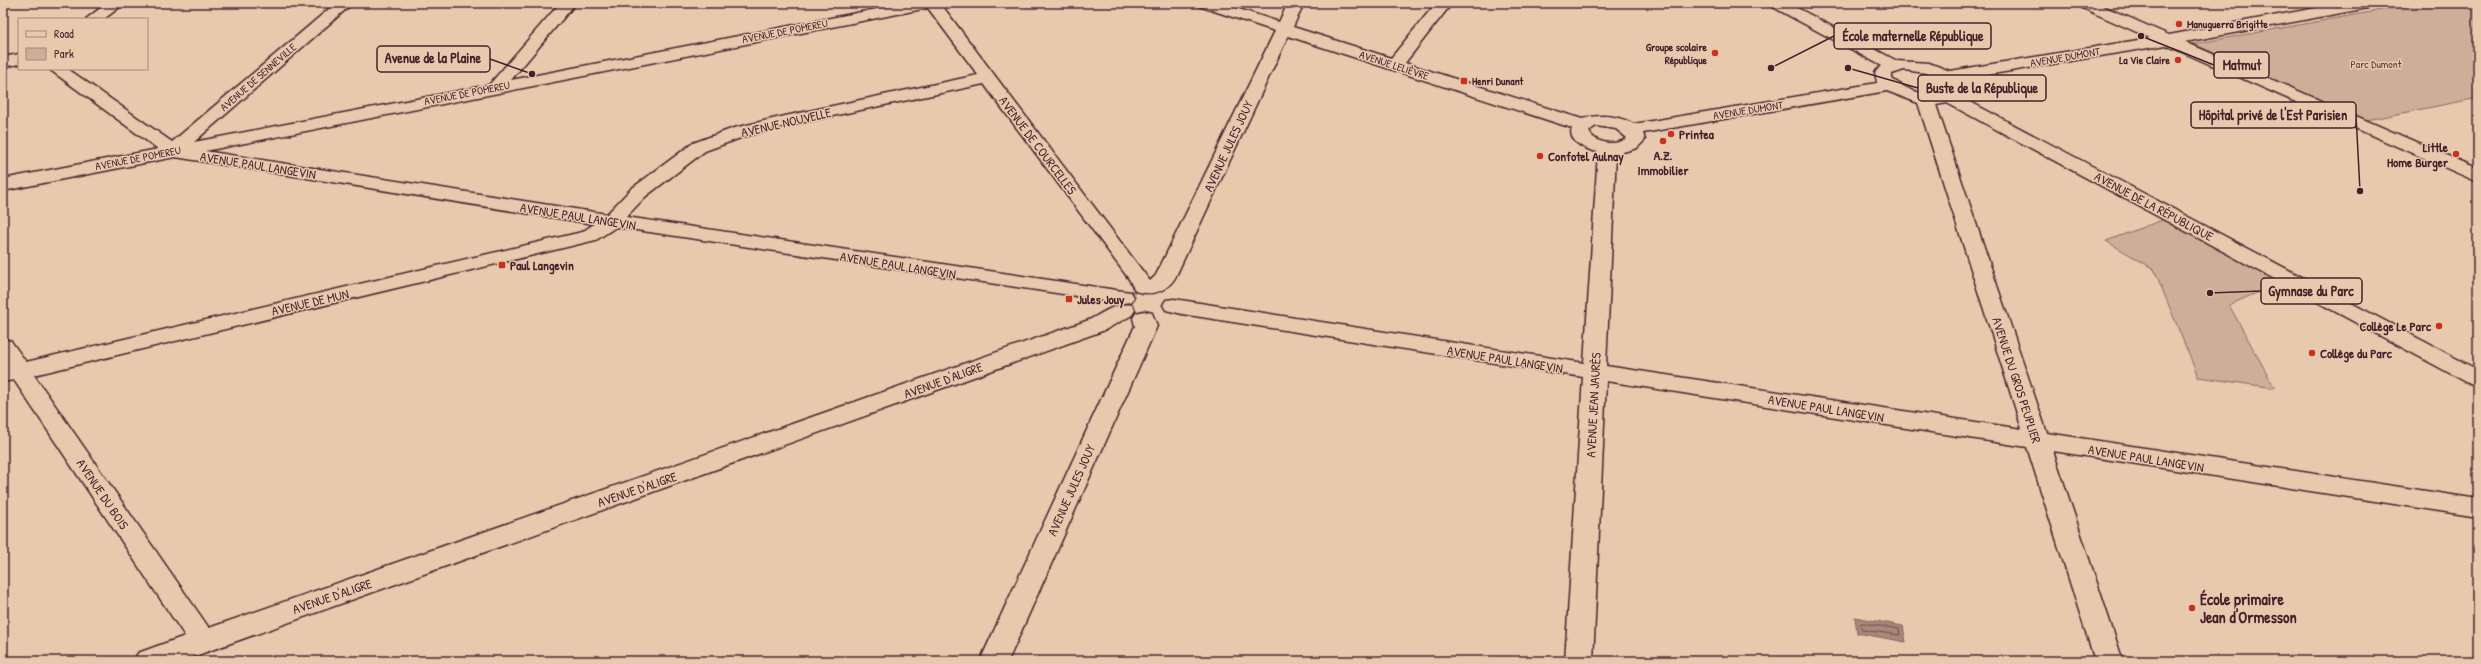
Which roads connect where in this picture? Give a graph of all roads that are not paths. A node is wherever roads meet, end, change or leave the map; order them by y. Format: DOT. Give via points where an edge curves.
graph roads {
  1 [pos="118,3"];
  2 [pos="345,3"];
  3 [pos="568,3"];
  4 [pos="932,3"];
  5 [pos="1204,3"];
  6 [pos="1296,3"];
  7 [pos="1444,3"];
  8 [pos="1776,3"];
  9 [pos="2083,3"];
  10 [pos="2278,3"];
  11 [pos="2368,3"];
  12 [pos="2307,14"];
  13 [pos="96,18"];
  14 [pos="1283,30"];
  15 [pos="2167,40"];
  16 [pos="18,60"];
  17 [pos="3,62"];
  18 [pos="1394,65"];
  19 [pos="1894,66"];
  20 [pos="58,70"];
  21 [pos="1950,76"];
  22 [pos="987,78"];
  23 [pos="1889,86"];
  24 [pos="496,87"];
  25 [pos="1949,97"];
  26 [pos="1925,98"];
  27 [pos="1584,126"];
  28 [pos="1632,130"];
  29 [pos="1607,148"];
  30 [pos="172,151"];
  31 [pos="2478,176"];
  32 [pos="3,185"];
  33 [pos="612,221"];
  34 [pos="1138,300"];
  35 [pos="1174,305"];
  36 [pos="3,346"];
  37 [pos="1595,371"];
  38 [pos="11,373"];
  39 [pos="2478,379"];
  40 [pos="2037,441"];
  41 [pos="2478,508"];
  42 [pos="203,641"];
  43 [pos="148,661"];
  44 [pos="994,661"];
  45 [pos="1579,661"];
  46 [pos="2109,661"];
  1 -- 13 [label="street"];
  2 -- 30 [label="street, AVENUE DE SENNEVILLE"];
  3 -- 24 [label="street"];
  4 -- 22 [label="street, AVENUE DE COURCELLES"];
  4 -- 24 [label="street, AVENUE DE POMEREU"];
  5 -- 14 [label="street, AVENUE LELIÈVRE"];
  6 -- 14 [label="street, AVENUE JULES JOUY"];
  7 -- 18 [label="street"];
  8 -- 19 [label="street"];
  9 -- 15 [label="street"];
  10 -- 12 [label="street"];
  11 -- 12 [label="street, AVENUE DUMONT"];
  12 -- 15 [label="street, AVENUE DUMONT"];
  14 -- 18 [label="street, AVENUE LELIÈVRE"];
  14 -- 34 [label="street, AVENUE JULES JOUY" via="1167,274"];
  15 -- 21 [label="street, AVENUE DUMONT"];
  15 -- 31 [label="street"];
  16 -- 17 [label="street"];
  18 -- 27 [label="street, AVENUE LELIÈVRE"];
  19 -- 21 [label="street" via="1929,68"];
  19 -- 23 [label="street" via="1883,72 1884,81"];
  20 -- 30 [label="street, AVENUE PAUL LANGEVIN"];
  21 -- 25 [label="street" via="1958,86 1958,91"];
  22 -- 33 [label="street, AVENUE NOUVELLE" via="778,122 699,147 638,193"];
  22 -- 34 [label="street, AVENUE DE COURCELLES" via="1139,278"];
  23 -- 26 [label="street" via="1905,94"];
  23 -- 28 [label="street, AVENUE DUMONT"];
  24 -- 30 [label="street, AVENUE DE POMEREU"];
  25 -- 26 [label="street"];
  25 -- 39 [label="street, AVENUE DE LA RÉPUBLIQUE"];
  26 -- 40 [label="street, AVENUE DU GROS PEUPLIER"];
  27 -- 28 [label="street" via="1603,121 1620,124"];
  27 -- 29 [label="street" via="1580,130 1583,139"];
  28 -- 29 [label="street" via="1636,140 1633,144 1617,149"];
  29 -- 37 [label="street, AVENUE JEAN JAURÈS"];
  30 -- 32 [label="street, AVENUE DE POMEREU"];
  30 -- 33 [label="street, AVENUE PAUL LANGEVIN"];
  33 -- 34 [label="street, AVENUE PAUL LANGEVIN"];
  33 -- 38 [label="street, AVENUE DE MUN" via="589,236"];
  34 -- 35 [label="street" via="1166,314"];
  34 -- 35 [label="street" via="1168,292 1174,300"];
  34 -- 42 [label="street, AVENUE D'ALIGRE" via="1097,325"];
  34 -- 44 [label="street, AVENUE JULES JOUY" via="1146,326"];
  35 -- 37 [label="street, AVENUE PAUL LANGEVIN"];
  36 -- 38 [label="street, AVENUE DU BOIS"];
  37 -- 40 [label="street, AVENUE PAUL LANGEVIN"];
  37 -- 45 [label="street, AVENUE JEAN JAURÈS"];
  38 -- 42 [label="street, AVENUE DU BOIS"];
  40 -- 41 [label="street, AVENUE PAUL LANGEVIN"];
  40 -- 46 [label="street, AVENUE DU GROS PEUPLIER"];
  42 -- 43 [label="street, AVENUE D'ALIGRE"];
}
